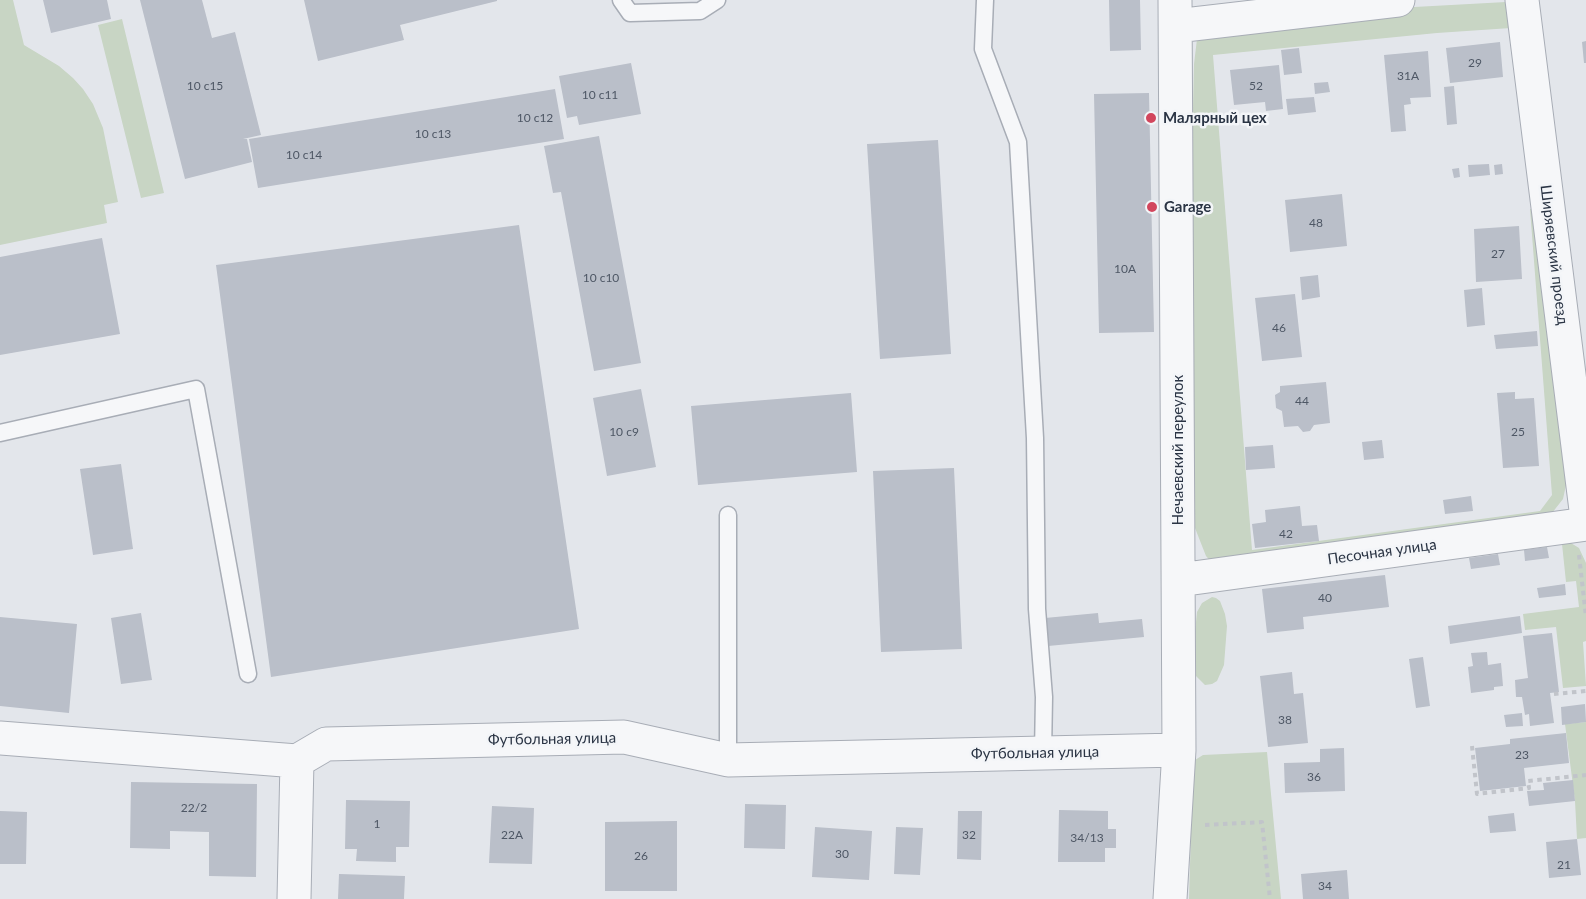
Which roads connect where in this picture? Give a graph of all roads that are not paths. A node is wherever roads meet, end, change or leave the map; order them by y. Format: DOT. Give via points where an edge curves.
graph roads {
  1 [pos="621,0"];
  2 [pos="717,0"];
  3 [pos="985,0"];
  4 [pos="1398,0"];
  5 [pos="1522,0"];
  6 [pos="1176,13"];
  7 [pos="0,433"];
  8 [pos="728,514"];
  9 [pos="1582,520"];
  10 [pos="1179,580"];
  11 [pos="248,674"];
  12 [pos="0,738"];
  13 [pos="1179,750"];
  14 [pos="1043,753"];
  15 [pos="728,760"];
  16 [pos="297,761"];
  17 [pos="294,899"];
  18 [pos="1170,899"];
  1 -- 2 [label="lane" via="630,13 700,11"];
  3 -- 14 [label="lane" via="983,49 1018,142 1035,438"];
  4 -- 6 [label="street"];
  5 -- 9 [label="street, Ширяевский проезд"];
  6 -- 10 [label="street, Нечаевский переулок"];
  7 -- 11 [label="lane" via="196,389"];
  8 -- 15 [label="lane"];
  9 -- 10 [label="street, Песочная улица"];
  10 -- 13 [label="street, Нечаевский переулок"];
  12 -- 16 [label="street"];
  13 -- 14 [label="street, Футбольная улица"];
  13 -- 18 [label="street, Нечаевский переулок"];
  14 -- 15 [label="street, Футбольная улица"];
  15 -- 16 [label="street, Футбольная улица" via="624,737 326,744"];
  16 -- 17 [label="street"];
}
